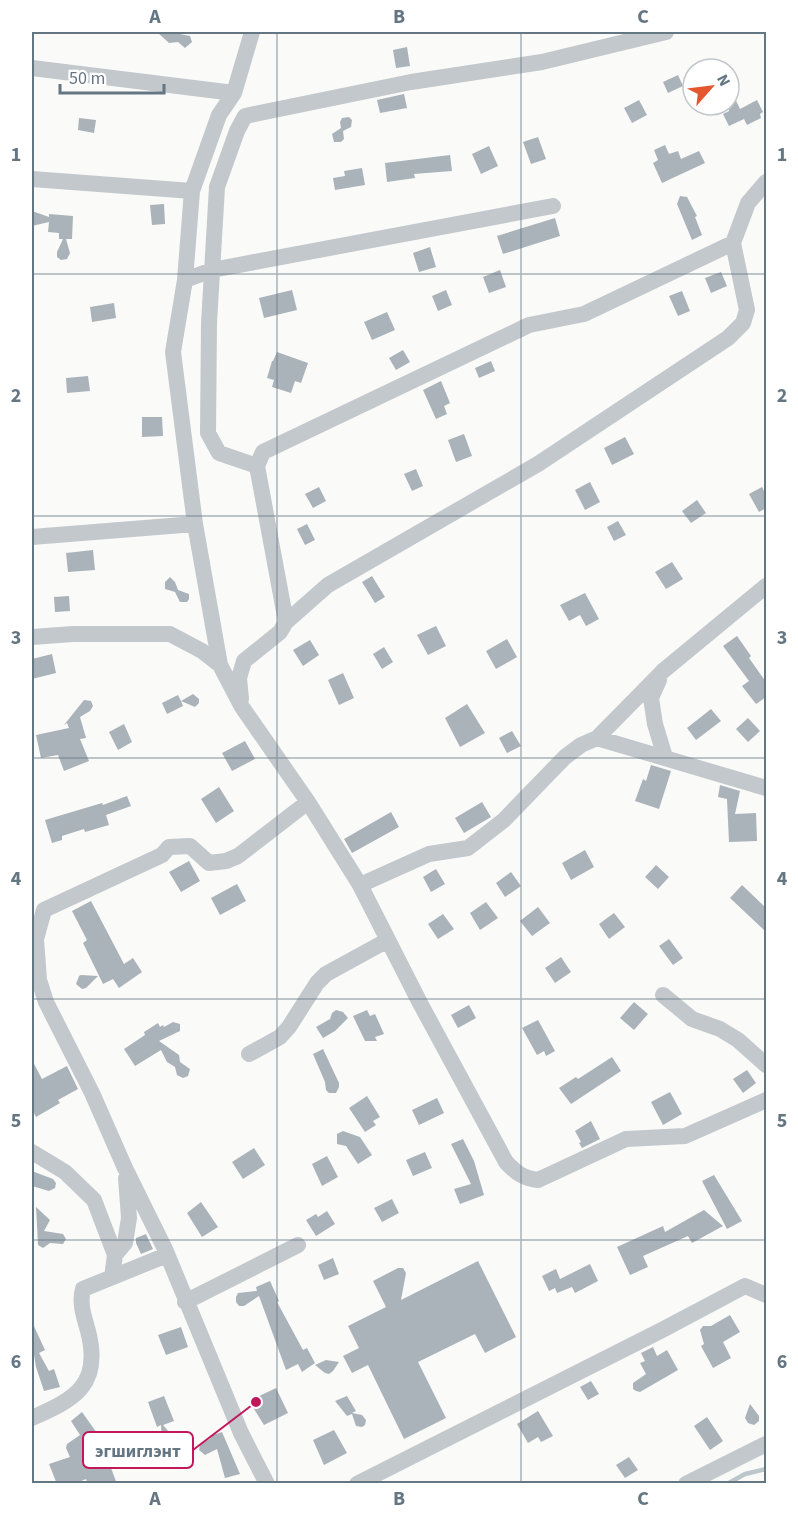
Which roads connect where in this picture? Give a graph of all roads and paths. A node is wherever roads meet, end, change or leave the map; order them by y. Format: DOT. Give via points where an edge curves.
graph roads {
  1 [pos="252,32"];
  2 [pos="666,32"];
  3 [pos="32,68"];
  4 [pos="234,93"];
  5 [pos="32,179"];
  6 [pos="766,182"];
  7 [pos="192,191"];
  8 [pos="553,206"];
  9 [pos="733,243"];
  10 [pos="212,270"];
  11 [pos="185,280"];
  12 [pos="256,466"];
  13 [pos="195,524"];
  14 [pos="32,537"];
  15 [pos="766,586"];
  16 [pos="286,622"];
  17 [pos="32,637"];
  18 [pos="220,665"];
  19 [pos="663,671"];
  20 [pos="242,707"];
  21 [pos="597,738"];
  22 [pos="665,757"];
  23 [pos="766,788"];
  24 [pos="308,802"];
  25 [pos="360,885"];
  26 [pos="388,940"];
  27 [pos="663,995"];
  28 [pos="249,1054"];
  29 [pos="766,1065"];
  30 [pos="766,1100"];
  31 [pos="32,1152"];
  32 [pos="125,1168"];
  33 [pos="298,1245"];
  34 [pos="115,1255"];
  35 [pos="167,1255"];
  36 [pos="112,1277"];
  37 [pos="766,1295"];
  38 [pos="185,1302"];
  39 [pos="32,1418"];
  40 [pos="766,1444"];
  41 [pos="267,1484"];
  42 [pos="357,1484"];
  43 [pos="686,1484"];
  1 -- 4 [label="street"];
  2 -- 10 [label="street" via="542,62 411,82 245,116 217,187"];
  3 -- 4 [label="street"];
  4 -- 7 [label="street" via="219,115"];
  5 -- 7 [label="street"];
  6 -- 9 [label="street" via="748,203"];
  7 -- 11 [label="street"];
  8 -- 10 [label="street"];
  9 -- 12 [label="street" via="584,314 529,325 284,441 263,452"];
  9 -- 16 [label="street" via="747,310 743,323 728,338 538,464 327,585"];
  10 -- 11 [label="street"];
  10 -- 12 [label="street" via="208,433 219,453"];
  11 -- 13 [label="street" via="173,352"];
  12 -- 16 [label="street"];
  13 -- 14 [label="street"];
  13 -- 18 [label="street"];
  15 -- 19 [label="street"];
  16 -- 20 [label="street" via="280,632 244,661 239,678"];
  17 -- 18 [label="street" via="170,634"];
  18 -- 20 [label="street"];
  19 -- 21 [label="street"];
  19 -- 22 [label="street" via="651,698"];
  20 -- 24 [label="street"];
  21 -- 22 [label="street"];
  21 -- 25 [label="street" via="565,757 504,820 468,848 429,854"];
  22 -- 23 [label="street"];
  24 -- 25 [label="street"];
  24 -- 32 [label="street" via="226,861 209,863 190,846 169,848 162,855 44,910 36,939 39,980"];
  25 -- 26 [label="street"];
  26 -- 28 [label="street" via="326,974 280,1037"];
  26 -- 30 [label="street" via="506,1162 526,1178 538,1180 626,1139 685,1136"];
  27 -- 29 [label="street" via="692,1019 738,1040"];
  31 -- 34 [label="street" via="65,1172 94,1200"];
  32 -- 34 [label="street" via="129,1218 125,1243"];
  32 -- 35 [label="street"];
  33 -- 38 [label="street"];
  34 -- 36 [label="street"];
  35 -- 36 [label="street"];
  35 -- 38 [label="street"];
  36 -- 39 [label="street" via="83,1289 80,1300 91,1343 83,1389"];
  37 -- 42 [label="street" via="745,1286"];
  38 -- 41 [label="street"];
  40 -- 43 [label="street"];
}
